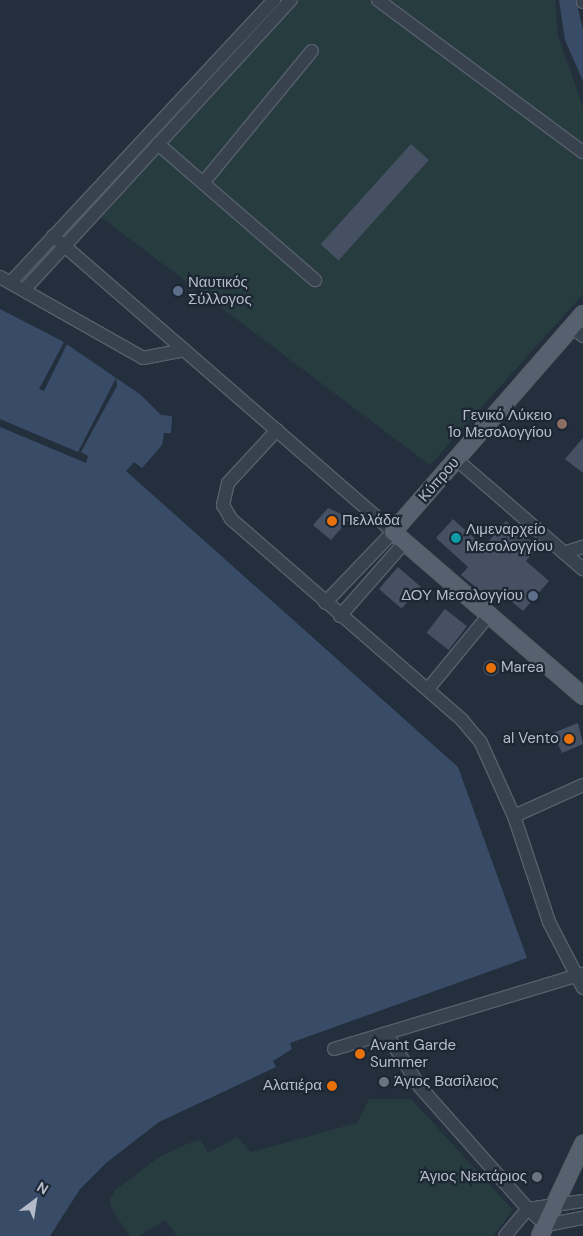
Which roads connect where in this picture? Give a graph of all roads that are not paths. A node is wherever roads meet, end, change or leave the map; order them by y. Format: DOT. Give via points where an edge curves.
graph roads {
  1 [pos="274,0"];
  2 [pos="292,0"];
  3 [pos="378,0"];
  4 [pos="312,51"];
  5 [pos="158,144"];
  6 [pos="583,152"];
  7 [pos="202,183"];
  8 [pos="58,240"];
  9 [pos="5,279"];
  10 [pos="314,280"];
  11 [pos="25,289"];
  12 [pos="583,314"];
  13 [pos="577,332"];
  14 [pos="184,350"];
  15 [pos="277,430"];
  16 [pos="457,460"];
  17 [pos="399,537"];
  18 [pos="583,547"];
  19 [pos="564,553"];
  20 [pos="583,569"];
  21 [pos="325,603"];
  22 [pos="489,614"];
  23 [pos="340,616"];
  24 [pos="428,689"];
  25 [pos="583,696"];
  26 [pos="583,785"];
  27 [pos="514,816"];
  28 [pos="580,975"];
  29 [pos="583,988"];
  30 [pos="386,1033"];
  31 [pos="334,1049"];
  32 [pos="583,1144"];
  33 [pos="573,1165"];
  34 [pos="583,1180"];
  35 [pos="583,1201"];
  36 [pos="554,1207"];
  37 [pos="528,1209"];
  38 [pos="583,1218"];
  39 [pos="543,1231"];
  40 [pos="505,1236"];
  1 -- 8 [label="street"];
  2 -- 5 [label="street"];
  3 -- 6 [label="street"];
  4 -- 7 [label="street"];
  5 -- 7 [label="street"];
  5 -- 8 [label="street"];
  7 -- 10 [label="street"];
  8 -- 9 [label="street"];
  8 -- 11 [label="street"];
  8 -- 14 [label="street"];
  9 -- 11 [label="street"];
  11 -- 14 [label="street" via="143,358"];
  12 -- 13 [label="main road, Κύπρου"];
  13 -- 16 [label="main road, Κύπρου"];
  14 -- 15 [label="street"];
  15 -- 17 [label="street"];
  15 -- 21 [label="street" via="228,483 223,505 252,539"];
  16 -- 17 [label="main road, Κύπρου"];
  16 -- 19 [label="street"];
  17 -- 21 [label="street"];
  17 -- 22 [label="main road"];
  17 -- 23 [label="street"];
  18 -- 19 [label="street"];
  19 -- 20 [label="street"];
  21 -- 23 [label="street"];
  22 -- 24 [label="street"];
  22 -- 25 [label="main road"];
  23 -- 24 [label="street"];
  24 -- 27 [label="street" via="481,742"];
  26 -- 27 [label="street"];
  27 -- 28 [label="street" via="549,922"];
  28 -- 29 [label="street"];
  28 -- 30 [label="street"];
  30 -- 31 [label="street"];
  30 -- 37 [label="street" via="420,1087"];
  32 -- 33 [label="main road"];
  33 -- 34 [label="main road"];
  33 -- 36 [label="main road"];
  35 -- 36 [label="street"];
  36 -- 37 [label="street"];
  36 -- 39 [label="main road"];
  37 -- 39 [label="street"];
  37 -- 40 [label="street"];
  38 -- 39 [label="street"];
}
